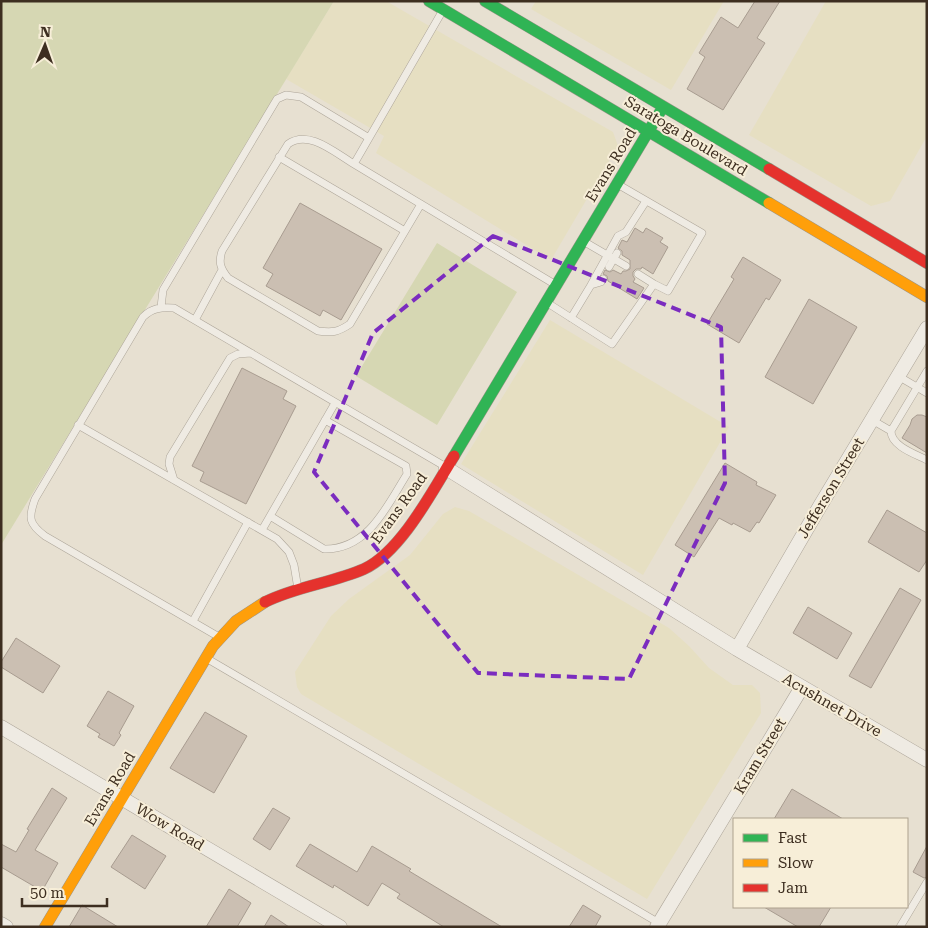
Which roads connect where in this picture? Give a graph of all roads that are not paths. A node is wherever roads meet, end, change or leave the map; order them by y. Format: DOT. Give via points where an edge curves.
graph roads {
  1 [pos="429,1"];
  2 [pos="485,1"];
  3 [pos="444,10"];
  4 [pos="663,107"];
  5 [pos="649,131"];
  6 [pos="369,138"];
  7 [pos="279,157"];
  8 [pos="354,164"];
  9 [pos="617,184"];
  10 [pos="646,201"];
  11 [pos="421,204"];
  12 [pos="405,231"];
  13 [pos="626,232"];
  14 [pos="583,240"];
  15 [pos="624,241"];
  16 [pos="613,255"];
  17 [pos="927,263"];
  18 [pos="626,266"];
  19 [pos="609,267"];
  20 [pos="222,270"];
  21 [pos="638,274"];
  22 [pos="603,278"];
  23 [pos="654,284"];
  24 [pos="556,285"];
  25 [pos="591,285"];
  26 [pos="927,297"];
  27 [pos="546,302"];
  28 [pos="161,307"];
  29 [pos="571,318"];
  30 [pos="195,320"];
  31 [pos="927,328"];
  32 [pos="251,353"];
  33 [pos="927,372"];
  34 [pos="898,376"];
  35 [pos="917,387"];
  36 [pos="927,393"];
  37 [pos="335,403"];
  38 [pos="325,420"];
  39 [pos="872,420"];
  40 [pos="78,425"];
  41 [pos="891,431"];
  42 [pos="927,460"];
  43 [pos="446,468"];
  44 [pos="174,480"];
  45 [pos="270,516"];
  46 [pos="248,522"];
  47 [pos="262,530"];
  48 [pos="298,590"];
  49 [pos="193,621"];
  50 [pos="219,637"];
  51 [pos="737,649"];
  52 [pos="206,658"];
  53 [pos="802,687"];
  54 [pos="1,727"];
  55 [pos="927,760"];
  56 [pos="122,798"];
  57 [pos="927,882"];
  58 [pos="1,924"];
  59 [pos="658,925"];
  60 [pos="6,927"];
  61 [pos="45,927"];
  62 [pos="340,927"];
  63 [pos="900,927"];
  1 -- 3 [label="main road, Saratoga Boulevard"];
  2 -- 4 [label="main road, Saratoga Boulevard"];
  3 -- 5 [label="main road, Saratoga Boulevard"];
  3 -- 6 [label="lane"];
  4 -- 5 [label="main road, Evans Road"];
  4 -- 17 [label="main road, Saratoga Boulevard"];
  5 -- 9 [label="main road, Evans Road"];
  5 -- 26 [label="main road, Saratoga Boulevard"];
  6 -- 8 [label="lane"];
  6 -- 28 [label="lane" via="301,97 286,95 277,99 163,290"];
  7 -- 8 [label="lane" via="288,144 303,139 313,140"];
  7 -- 12 [label="lane"];
  7 -- 20 [label="lane" via="222,251 218,260"];
  8 -- 11 [label="lane"];
  9 -- 10 [label="lane"];
  9 -- 14 [label="main road, Evans Road"];
  10 -- 13 [label="lane"];
  10 -- 23 [label="lane" via="702,233 668,291"];
  11 -- 12 [label="lane"];
  11 -- 24 [label="lane"];
  12 -- 20 [label="lane" via="350,324 339,331 318,331 228,278"];
  13 -- 15 [label="lane"];
  13 -- 16 [label="lane" via="618,236"];
  14 -- 16 [label="lane"];
  14 -- 24 [label="main road, Evans Road"];
  16 -- 18 [label="lane"];
  16 -- 19 [label="lane"];
  16 -- 25 [label="lane"];
  20 -- 30 [label="lane"];
  21 -- 23 [label="lane"];
  22 -- 25 [label="lane"];
  23 -- 29 [label="lane" via="612,344"];
  24 -- 27 [label="main road, Evans Road"];
  25 -- 29 [label="lane"];
  27 -- 29 [label="lane"];
  27 -- 43 [label="main road, Evans Road"];
  28 -- 30 [label="lane" via="174,308"];
  28 -- 40 [label="lane" via="143,317"];
  30 -- 32 [label="lane"];
  31 -- 34 [label="street, Jefferson Street"];
  32 -- 37 [label="lane"];
  32 -- 44 [label="lane" via="230,358 170,457 168,464"];
  33 -- 35 [label="lane"];
  34 -- 35 [label="lane"];
  34 -- 39 [label="street, Jefferson Street"];
  35 -- 36 [label="lane"];
  35 -- 41 [label="lane"];
  37 -- 38 [label="lane"];
  37 -- 43 [label="lane"];
  38 -- 45 [label="lane"];
  38 -- 45 [label="lane" via="406,466 407,474 376,524 349,544 333,549 324,549"];
  39 -- 41 [label="lane"];
  39 -- 51 [label="street, Jefferson Street"];
  40 -- 44 [label="lane"];
  40 -- 49 [label="lane" via="34,499 30,519 35,528"];
  41 -- 42 [label="lane" via="896,442"];
  43 -- 48 [label="main road, Evans Road" via="391,549 376,562 342,577"];
  43 -- 51 [label="street, Acushnet Drive"];
  44 -- 46 [label="lane"];
  45 -- 47 [label="lane"];
  46 -- 47 [label="lane"];
  46 -- 49 [label="lane"];
  47 -- 48 [label="lane" via="289,552"];
  48 -- 50 [label="main road, Evans Road" via="252,609"];
  49 -- 50 [label="lane"];
  50 -- 52 [label="main road, Evans Road"];
  51 -- 53 [label="street, Acushnet Drive"];
  52 -- 56 [label="main road, Evans Road"];
  52 -- 59 [label="lane"];
  53 -- 55 [label="street, Acushnet Drive"];
  53 -- 59 [label="street, Kram Street"];
  54 -- 56 [label="street, Wow Road"];
  56 -- 61 [label="main road, Evans Road"];
  56 -- 62 [label="street, Wow Road"];
  57 -- 63 [label="lane"];
  58 -- 60 [label="street"];
}
